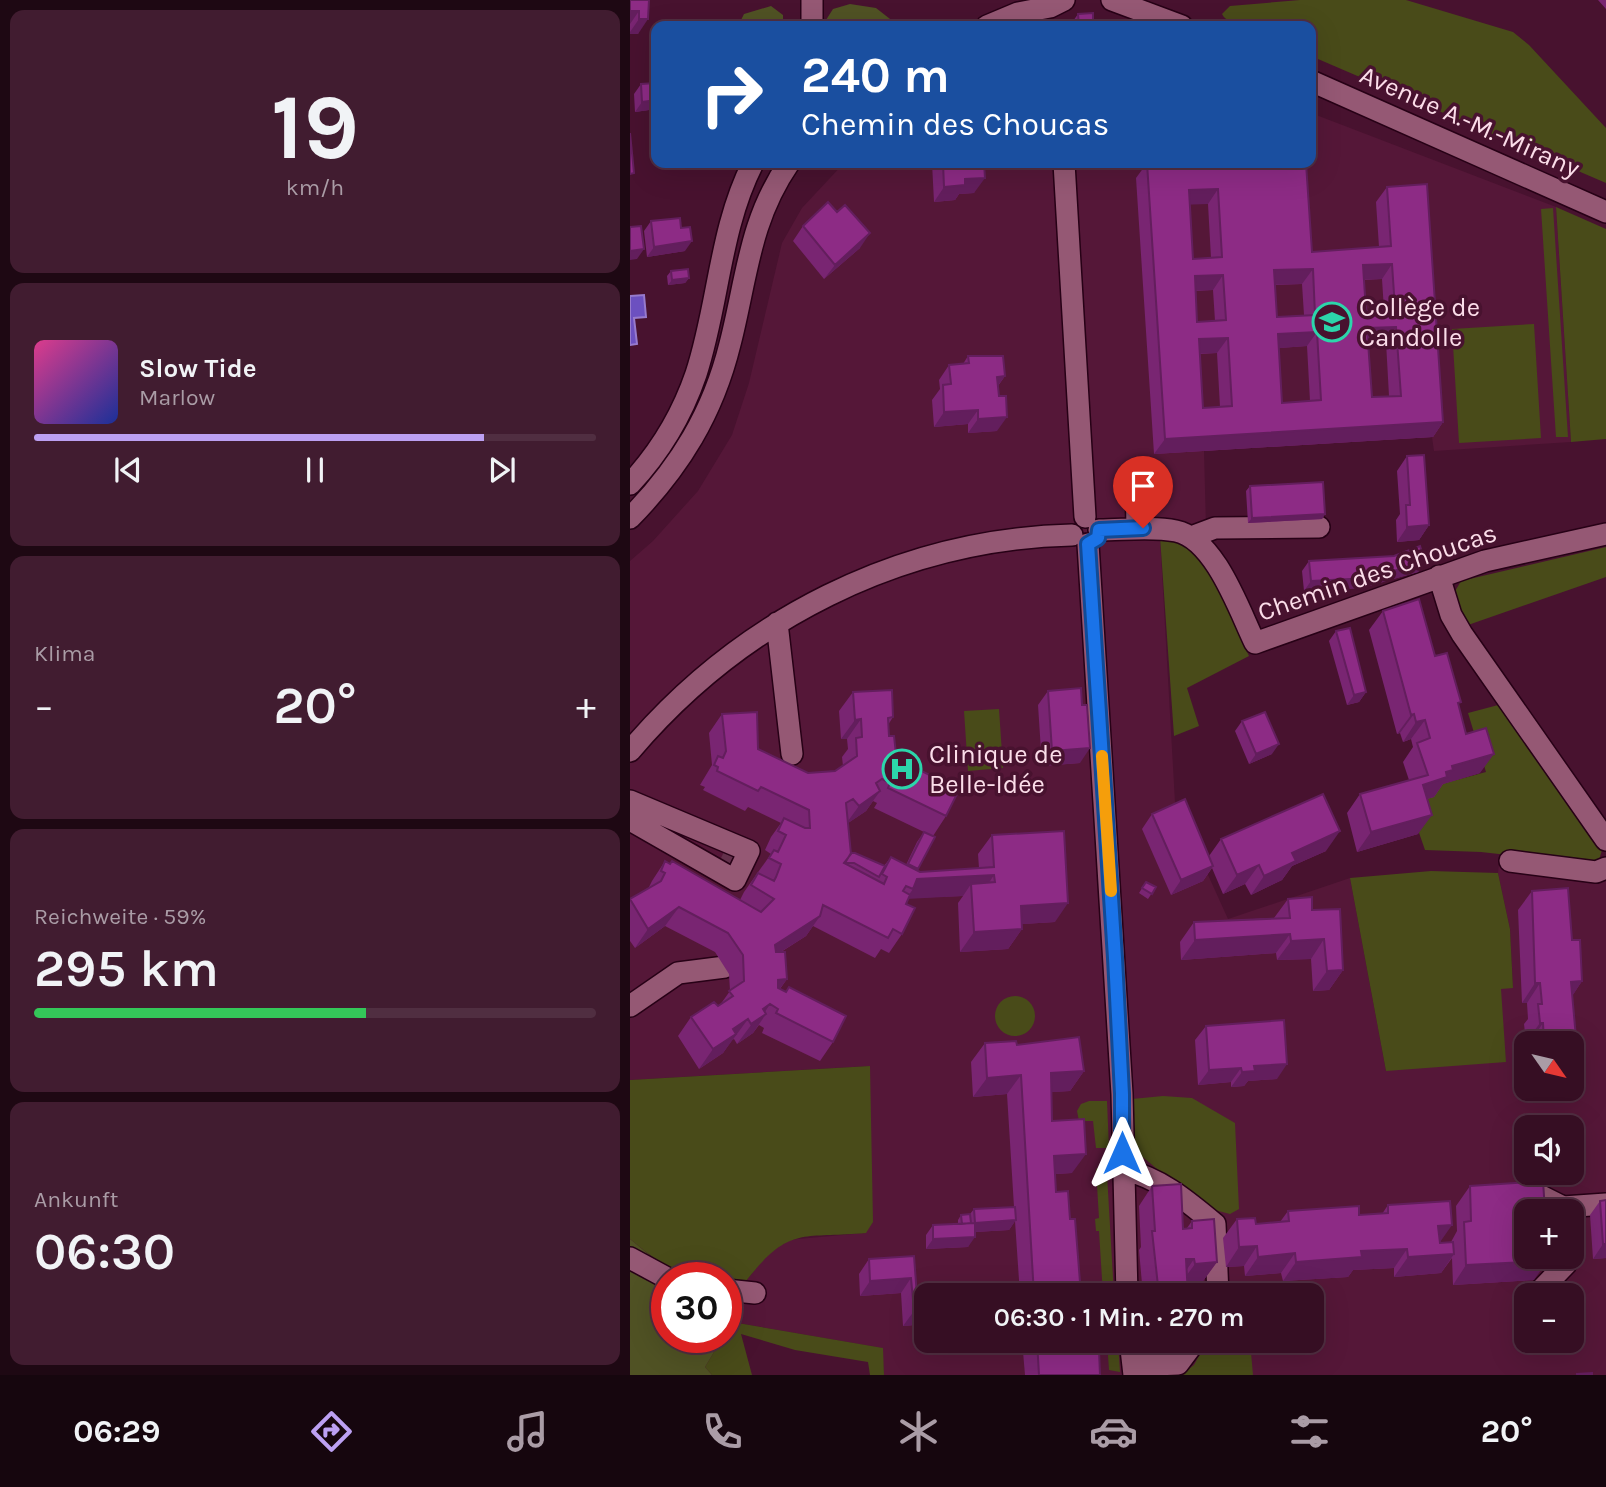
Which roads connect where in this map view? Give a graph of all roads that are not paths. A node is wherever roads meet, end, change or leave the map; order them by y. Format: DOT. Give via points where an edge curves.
graph roads {
  1 [pos="812,0"];
  2 [pos="1112,0"];
  3 [pos="1054,8"];
  4 [pos="813,21"];
  5 [pos="999,21"];
  6 [pos="1037,21"];
  7 [pos="1169,21"];
  8 [pos="1316,82"];
  9 [pos="750,168"];
  10 [pos="1064,168"];
  11 [pos="783,171"];
  12 [pos="1606,212"];
  13 [pos="1136,474"];
  14 [pos="630,484"];
  15 [pos="630,518"];
  16 [pos="1319,527"];
  17 [pos="1137,529"];
  18 [pos="1086,532"];
  19 [pos="1606,534"];
  20 [pos="1191,537"];
  21 [pos="1439,576"];
  22 [pos="777,623"];
  23 [pos="630,751"];
  24 [pos="792,754"];
  25 [pos="630,801"];
  26 [pos="643,820"];
  27 [pos="1606,840"];
  28 [pos="722,856"];
  29 [pos="1510,861"];
  30 [pos="1606,868"];
  31 [pos="725,967"];
  32 [pos="630,1006"];
  33 [pos="1122,1169"];
  34 [pos="1531,1191"];
  35 [pos="1545,1199"];
  36 [pos="1606,1204"];
  37 [pos="1584,1207"];
  38 [pos="630,1258"];
  39 [pos="1561,1269"];
  40 [pos="651,1270"];
  41 [pos="1127,1283"];
  42 [pos="1218,1283"];
  43 [pos="1548,1283"];
  44 [pos="742,1292"];
  45 [pos="755,1293"];
  46 [pos="1132,1353"];
  47 [pos="1186,1353"];
  48 [pos="1134,1371"];
  1 -- 4 [label="street"];
  2 -- 7 [label="street"];
  3 -- 5 [label="street"];
  3 -- 6 [label="street"];
  8 -- 12 [label="street, Avenue A.-M.-Mirany"];
  9 -- 14 [label="street" via="729,221 696,374 663,441"];
  10 -- 18 [label="street"];
  11 -- 15 [label="street" via="756,226 730,344 703,422 683,457"];
  13 -- 17 [label="street"];
  16 -- 20 [label="street" via="1214,528"];
  17 -- 18 [label="street"];
  17 -- 20 [label="street" via="1165,529"];
  18 -- 22 [label="street" via="1010,540 926,557 845,586"];
  18 -- 33 [label="street" via="1117,999"];
  19 -- 21 [label="street, Chemin des Choucas"];
  20 -- 21 [label="street, Chemin des Choucas" via="1225,579 1255,643"];
  21 -- 27 [label="street" via="1462,634"];
  22 -- 23 [label="street" via="708,671"];
  22 -- 24 [label="street"];
  25 -- 26 [label="street"];
  26 -- 28 [label="street"];
  29 -- 30 [label="street" via="1596,872"];
  31 -- 32 [label="street" via="678,973"];
  33 -- 41 [label="street"];
  33 -- 42 [label="street" via="1145,1174 1171,1188 1215,1224"];
  34 -- 35 [label="street"];
  36 -- 37 [label="street"];
  38 -- 40 [label="street"];
  39 -- 43 [label="street"];
  44 -- 45 [label="street"];
  46 -- 48 [label="street"];
  47 -- 48 [label="street" via="1178,1364"];
}
